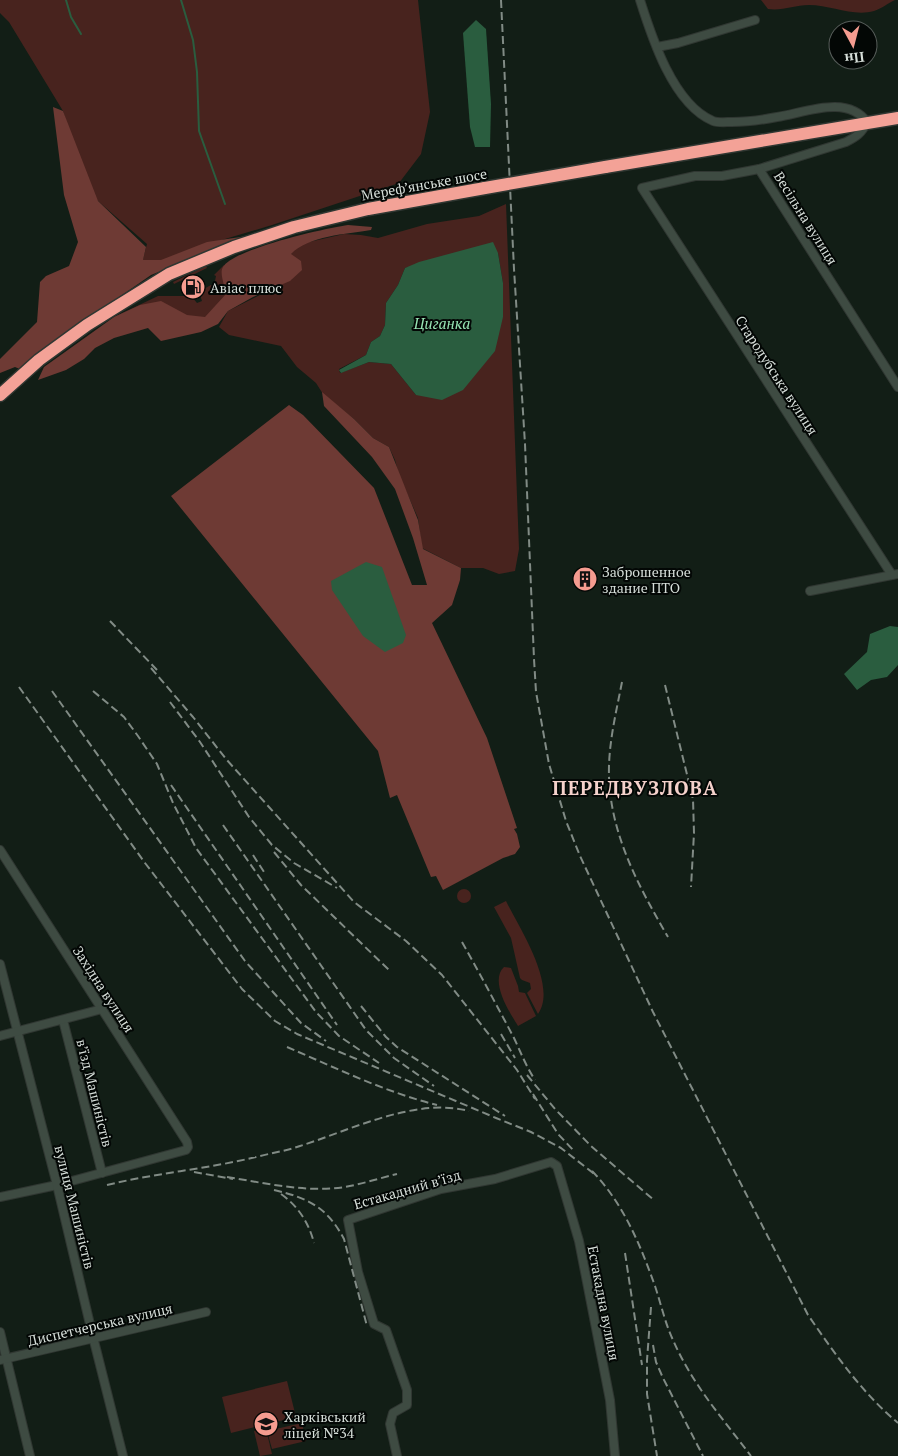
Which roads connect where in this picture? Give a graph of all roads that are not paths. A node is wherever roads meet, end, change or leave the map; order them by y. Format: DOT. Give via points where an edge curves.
graph roads {
  1 [pos="640,0"];
  2 [pos="755,20"];
  3 [pos="657,47"];
  4 [pos="898,118"];
  5 [pos="867,122"];
  6 [pos="759,169"];
  7 [pos="898,387"];
  8 [pos="0,395"];
  9 [pos="895,574"];
  10 [pos="810,591"];
  11 [pos="0,850"];
  12 [pos="0,964"];
  13 [pos="102,1009"];
  14 [pos="63,1020"];
  15 [pos="17,1032"];
  16 [pos="0,1036"];
  17 [pos="550,1162"];
  18 [pos="102,1172"];
  19 [pos="57,1185"];
  20 [pos="0,1197"];
  21 [pos="206,1312"];
  22 [pos="0,1332"];
  23 [pos="93,1337"];
  24 [pos="3,1360"];
  25 [pos="30,1456"];
  26 [pos="123,1456"];
  27 [pos="397,1456"];
  28 [pos="615,1456"];
  1 -- 3 [label="street"];
  2 -- 3 [label="street"];
  3 -- 5 [label="street" via="671,81 698,112 714,122 777,118 835,107 850,110"];
  4 -- 5 [label="highway, Мереф’янське шосе"];
  5 -- 6 [label="street, Весільна вулиця" via="855,138 846,142"];
  5 -- 8 [label="highway, Мереф’янське шосе, bridge" via="368,209 294,227 169,274 87,325 39,360"];
  6 -- 7 [label="street, Весільна вулиця"];
  6 -- 9 [label="street, Стародубська вулиця" via="722,176 695,176 642,188"];
  9 -- 10 [label="street"];
  11 -- 13 [label="street, Західна вулиця"];
  12 -- 15 [label="street, вулиця Машиністів"];
  13 -- 14 [label="street"];
  13 -- 18 [label="street, Західна вулиця" via="188,1147"];
  14 -- 15 [label="street"];
  14 -- 18 [label="street, в’їзд Машиністів"];
  15 -- 16 [label="street"];
  15 -- 19 [label="street, вулиця Машиністів"];
  17 -- 27 [label="street, Естакадний в’їзд" via="495,1179 441,1189 348,1220 358,1272 374,1324 386,1330 407,1390 407,1405 393,1413 390,1424"];
  17 -- 28 [label="street, Естакадна вулиця" via="557,1166 579,1241 610,1400"];
  18 -- 19 [label="street"];
  19 -- 20 [label="street"];
  19 -- 23 [label="street, вулиця Машиністів"];
  21 -- 23 [label="street, Диспетчерська вулиця"];
  22 -- 24 [label="street"];
  23 -- 24 [label="street, Диспетчерська вулиця"];
  23 -- 26 [label="street, вулиця Машиністів"];
  24 -- 25 [label="street"];
}
